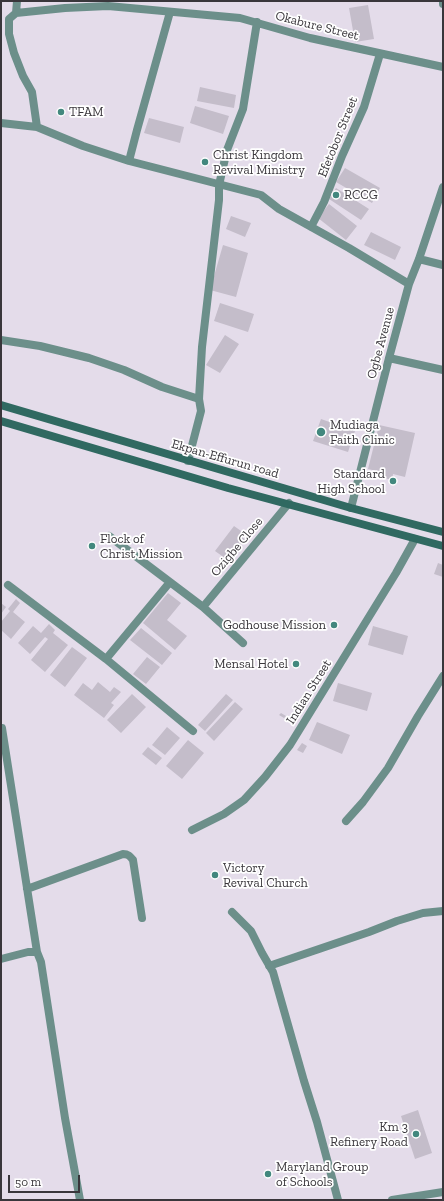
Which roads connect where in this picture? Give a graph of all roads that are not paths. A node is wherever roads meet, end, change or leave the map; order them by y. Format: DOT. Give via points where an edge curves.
graph roads {
  1 [pos="17,1"];
  2 [pos="109,4"];
  3 [pos="170,12"];
  4 [pos="16,13"];
  5 [pos="257,22"];
  6 [pos="380,54"];
  7 [pos="443,67"];
  8 [pos="1,123"];
  9 [pos="37,127"];
  10 [pos="130,161"];
  11 [pos="219,184"];
  12 [pos="443,187"];
  13 [pos="311,227"];
  14 [pos="419,259"];
  15 [pos="443,266"];
  16 [pos="409,284"];
  17 [pos="1,340"];
  18 [pos="389,358"];
  19 [pos="443,370"];
  20 [pos="199,399"];
  21 [pos="1,406"];
  22 [pos="1,420"];
  23 [pos="188,460"];
  24 [pos="289,503"];
  25 [pos="351,508"];
  26 [pos="443,532"];
  27 [pos="110,536"];
  28 [pos="415,539"];
  29 [pos="443,546"];
  30 [pos="170,582"];
  31 [pos="8,585"];
  32 [pos="203,607"];
  33 [pos="243,643"];
  34 [pos="106,659"];
  35 [pos="443,676"];
  36 [pos="2,728"];
  37 [pos="193,731"];
  38 [pos="346,821"];
  39 [pos="192,830"];
  40 [pos="27,889"];
  41 [pos="443,911"];
  42 [pos="232,912"];
  43 [pos="142,918"];
  44 [pos="37,952"];
  45 [pos="1,959"];
  46 [pos="269,966"];
  47 [pos="443,1192"];
  48 [pos="80,1200"];
  49 [pos="338,1200"];
  50 [pos="392,1200"];
  1 -- 4 [label="street"];
  2 -- 3 [label="street, Okabure Street"];
  2 -- 4 [label="street, Okabure Street"];
  3 -- 5 [label="street, Okabure Street" via="240,18"];
  3 -- 10 [label="street"];
  4 -- 9 [label="street" via="9,19 9,34 23,76 32,92"];
  5 -- 6 [label="street, Okabure Street" via="310,38"];
  5 -- 11 [label="street" via="244,110 227,150"];
  6 -- 7 [label="street, Okabure Street"];
  6 -- 13 [label="street, Efetobor Street" via="364,107"];
  8 -- 9 [label="street"];
  9 -- 10 [label="street" via="83,146"];
  10 -- 11 [label="street"];
  11 -- 13 [label="street" via="261,194 279,209"];
  11 -- 20 [label="street"];
  12 -- 14 [label="street, Ogbe Avenue"];
  13 -- 16 [label="street"];
  14 -- 15 [label="street"];
  14 -- 16 [label="street, Ogbe Avenue"];
  16 -- 18 [label="street, Ogbe Avenue"];
  17 -- 20 [label="street" via="89,358"];
  18 -- 19 [label="street"];
  18 -- 25 [label="street, Ogbe Avenue"];
  20 -- 23 [label="street" via="201,411"];
  21 -- 23 [label="main road, Ekpan-Effurun road"];
  22 -- 24 [label="main road" via="228,488"];
  23 -- 25 [label="main road, Ekpan-Effurun road"];
  24 -- 28 [label="main road"];
  24 -- 32 [label="street, Ozigbe Close"];
  25 -- 26 [label="main road, Ekpan-Effurun road"];
  27 -- 30 [label="street"];
  28 -- 29 [label="main road"];
  28 -- 39 [label="street, Indian Street" via="290,745 244,800 224,814"];
  30 -- 32 [label="street"];
  30 -- 34 [label="street"];
  31 -- 34 [label="street"];
  32 -- 33 [label="street"];
  34 -- 37 [label="street"];
  35 -- 38 [label="street" via="388,768"];
  36 -- 40 [label="street"];
  40 -- 43 [label="street" via="126,854 133,860"];
  40 -- 44 [label="street"];
  41 -- 46 [label="street" via="423,913 396,921"];
  42 -- 46 [label="street" via="251,931"];
  44 -- 45 [label="street"];
  44 -- 48 [label="street" via="41,962"];
  46 -- 49 [label="street" via="273,972"];
  47 -- 50 [label="street"];
}
